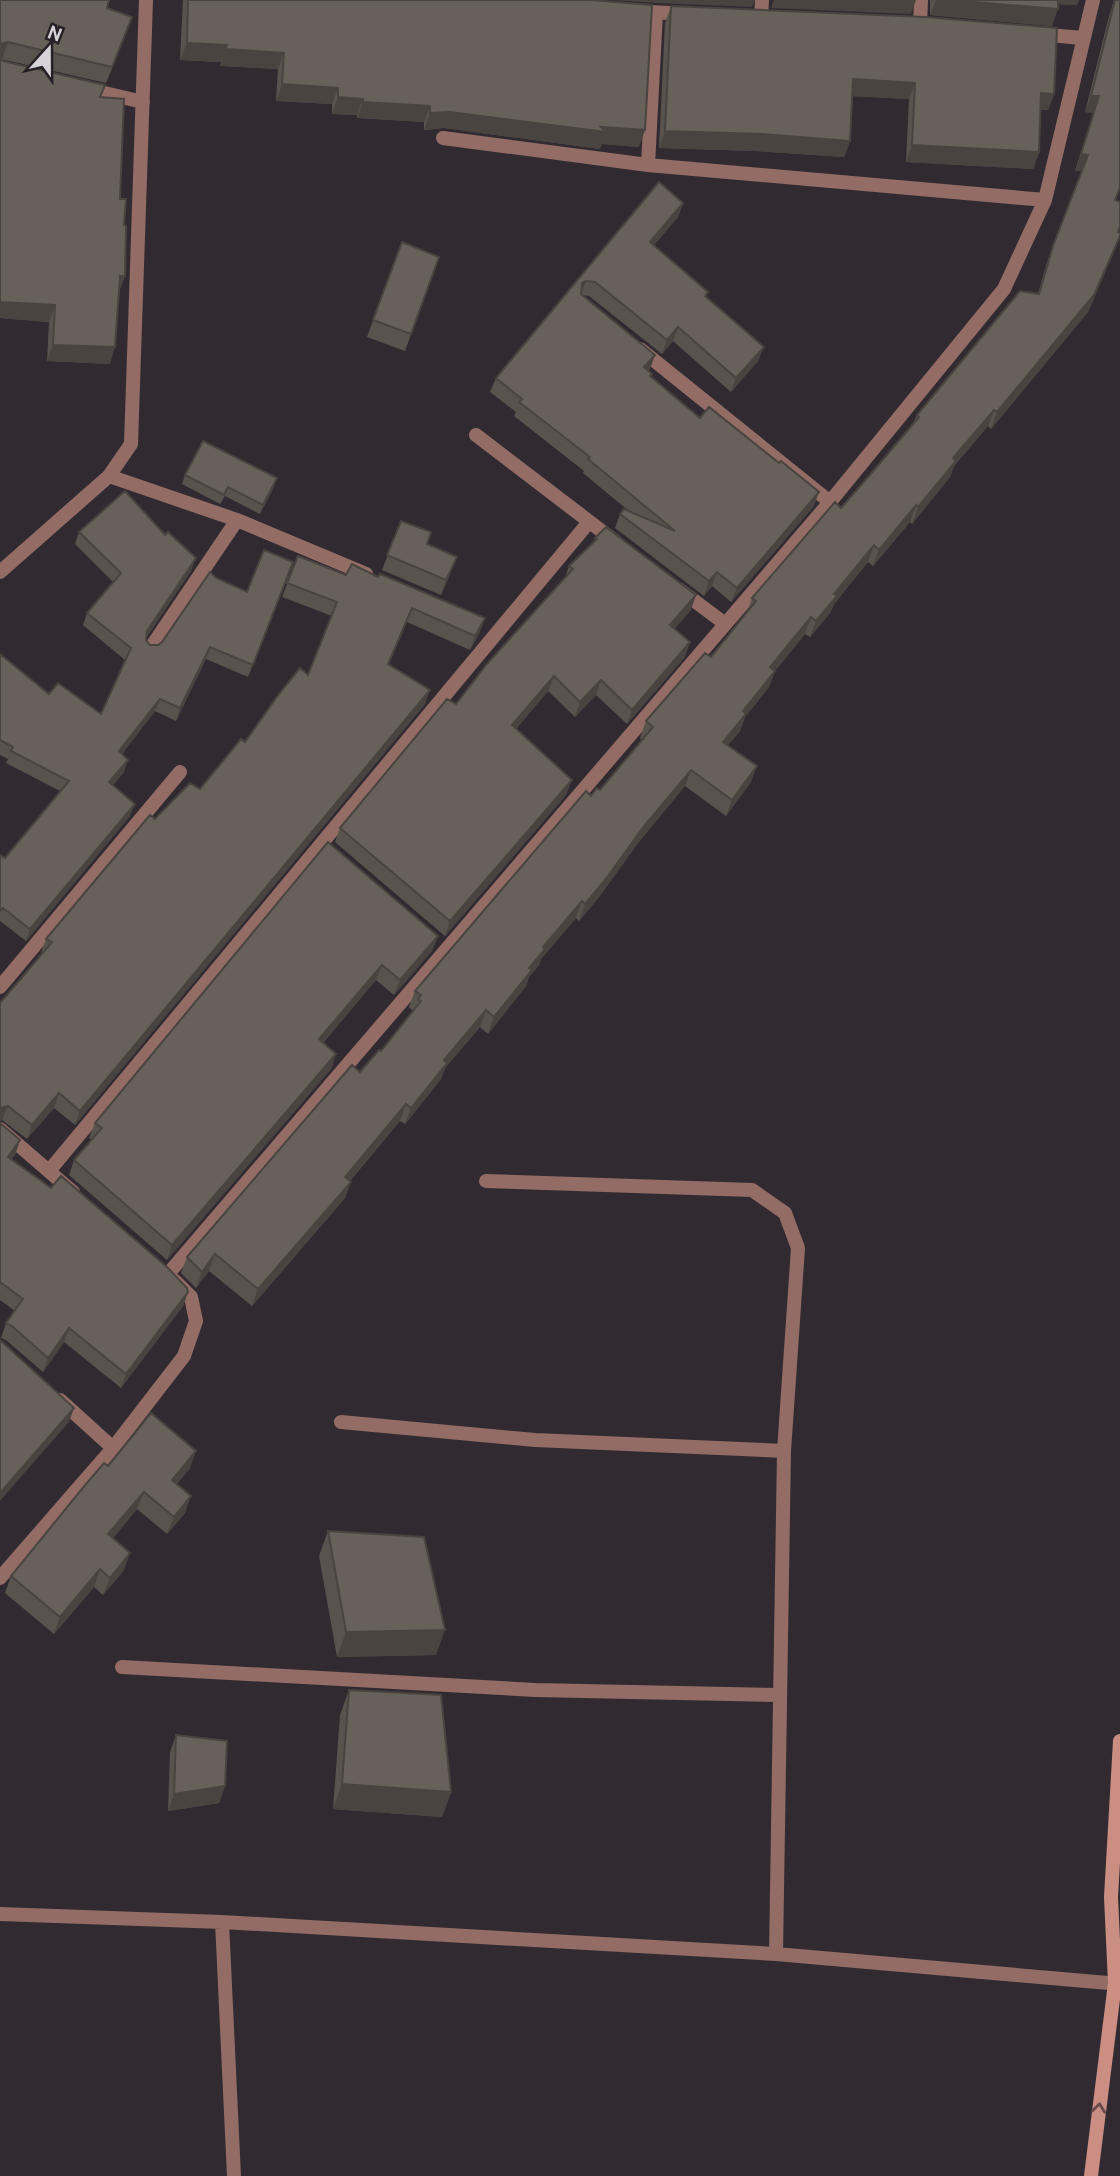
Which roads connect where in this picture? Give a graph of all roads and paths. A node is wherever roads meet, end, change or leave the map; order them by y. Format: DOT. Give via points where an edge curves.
graph roads {
  1 [pos="146,0"];
  2 [pos="762,0"];
  3 [pos="921,0"];
  4 [pos="1093,0"];
  5 [pos="614,9"];
  6 [pos="656,13"];
  7 [pos="695,15"];
  8 [pos="761,18"];
  9 [pos="920,24"];
  10 [pos="1028,33"];
  11 [pos="1082,38"];
  12 [pos="65,84"];
  13 [pos="142,103"];
  14 [pos="443,138"];
  15 [pos="648,164"];
  16 [pos="1045,200"];
  17 [pos="626,338"];
  18 [pos="476,435"];
  19 [pos="108,476"];
  20 [pos="830,502"];
  21 [pos="237,520"];
  22 [pos="589,522"];
  23 [pos="630,553"];
  24 [pos="0,572"];
  25 [pos="376,578"];
  26 [pos="672,584"];
  27 [pos="724,623"];
  28 [pos="150,649"];
  29 [pos="180,772"];
  30 [pos="0,987"];
  31 [pos="0,1129"];
  32 [pos="49,1171"];
  33 [pos="486,1181"];
  34 [pos="89,1205"];
  35 [pos="52,1393"];
  36 [pos="341,1422"];
  37 [pos="113,1448"];
  38 [pos="784,1451"];
  39 [pos="0,1578"];
  40 [pos="122,1667"];
  41 [pos="780,1695"];
  42 [pos="1120,1741"];
  43 [pos="0,1914"];
  44 [pos="222,1922"];
  45 [pos="776,1954"];
  46 [pos="1117,1983"];
  47 [pos="234,2176"];
  48 [pos="1091,2176"];
  1 -- 13 [label="street"];
  2 -- 8 [label="street"];
  3 -- 9 [label="street"];
  4 -- 11 [label="street"];
  5 -- 6 [label="street"];
  6 -- 7 [label="street"];
  6 -- 15 [label="street"];
  10 -- 11 [label="street"];
  11 -- 16 [label="street"];
  12 -- 13 [label="street"];
  13 -- 19 [label="street" via="131,444"];
  14 -- 15 [label="street"];
  15 -- 16 [label="street"];
  16 -- 20 [label="street" via="1004,289"];
  17 -- 20 [label="street"];
  18 -- 22 [label="street"];
  19 -- 21 [label="street"];
  19 -- 24 [label="street"];
  20 -- 27 [label="street"];
  21 -- 25 [label="street"];
  21 -- 28 [label="street"];
  22 -- 23 [label="street"];
  22 -- 32 [label="street" via="491,626 326,848"];
  26 -- 27 [label="street"];
  27 -- 37 [label="street" via="440,945 163,1270 191,1297 197,1321 184,1356"];
  29 -- 30 [label="street"];
  31 -- 32 [label="street"];
  32 -- 34 [label="street"];
  33 -- 38 [label="street" via="752,1190 785,1213 798,1248"];
  35 -- 37 [label="street"];
  36 -- 38 [label="street" via="534,1440"];
  37 -- 39 [label="street"];
  38 -- 41 [label="street"];
  40 -- 41 [label="street" via="534,1690"];
  41 -- 45 [label="street"];
  42 -- 46 [label="street" via="1111,1896"];
  43 -- 44 [label="street"];
  44 -- 45 [label="street"];
  44 -- 47 [label="street"];
  45 -- 46 [label="street"];
  48 -- 46 [label="street, one-way"];
}
